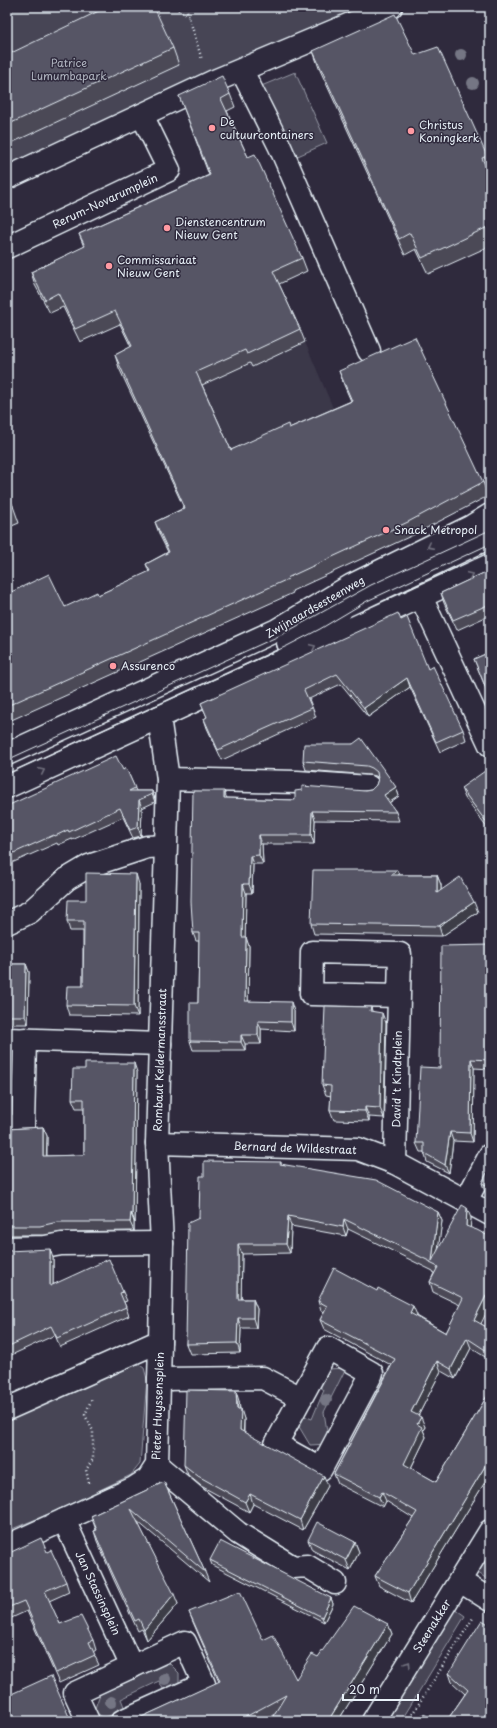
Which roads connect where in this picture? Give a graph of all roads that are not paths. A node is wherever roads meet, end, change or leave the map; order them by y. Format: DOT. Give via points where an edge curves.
graph roads {
  1 [pos="391,7"];
  2 [pos="242,71"];
  3 [pos="142,115"];
  4 [pos="7,178"];
  5 [pos="7,247"];
  6 [pos="369,351"];
  7 [pos="490,515"];
  8 [pos="490,537"];
  9 [pos="490,565"];
  10 [pos="421,597"];
  11 [pos="343,607"];
  12 [pos="158,717"];
  13 [pos="490,745"];
  14 [pos="7,754"];
  15 [pos="7,763"];
  16 [pos="7,771"];
  17 [pos="168,779"];
  18 [pos="7,787"];
  19 [pos="369,787"];
  20 [pos="165,846"];
  21 [pos="7,923"];
  22 [pos="399,996"];
  23 [pos="16,1039"];
  24 [pos="160,1044"];
  25 [pos="7,1126"];
  26 [pos="157,1143"];
  27 [pos="490,1155"];
  28 [pos="396,1162"];
  29 [pos="466,1201"];
  30 [pos="490,1214"];
  31 [pos="162,1243"];
  32 [pos="7,1248"];
  33 [pos="160,1341"];
  34 [pos="159,1379"];
  35 [pos="301,1398"];
  36 [pos="7,1408"];
  37 [pos="156,1465"];
  38 [pos="64,1520"];
  39 [pos="490,1530"];
  40 [pos="7,1546"];
  41 [pos="460,1581"];
  42 [pos="335,1583"];
  43 [pos="487,1598"];
  44 [pos="132,1667"];
  45 [pos="88,1721"];
  46 [pos="122,1721"];
  47 [pos="373,1721"];
  1 -- 2 [label="street"];
  2 -- 3 [label="street" via="212,82"];
  2 -- 6 [label="street" via="280,147"];
  3 -- 4 [label="street"];
  3 -- 5 [label="street, Rerum-Novarumplein" via="169,170"];
  7 -- 14 [label="street, Zwijnaardsesteenweg, one-way" via="352,585 277,630"];
  8 -- 11 [label="street"];
  10 -- 9 [label="street, one-way"];
  12 -- 10 [label="street, one-way"];
  10 -- 13 [label="street"];
  11 -- 15 [label="street" via="334,608 281,638"];
  11 -- 16 [label="street" via="338,615 299,638"];
  12 -- 17 [label="street, Rombaut Keldermansstraat"];
  18 -- 12 [label="street, one-way"];
  17 -- 19 [label="street" via="297,782"];
  17 -- 20 [label="street, Rombaut Keldermansstraat"];
  20 -- 21 [label="street" via="147,847 89,866 67,879 30,912"];
  20 -- 24 [label="street, Rombaut Keldermansstraat"];
  22 -- 28 [label="street, David 't Kindtplein"];
  23 -- 24 [label="street"];
  23 -- 25 [label="street" via="23,1126"];
  24 -- 26 [label="street, Rombaut Keldermansstraat"];
  26 -- 28 [label="street, Bernard de Wildestraat" via="358,1149"];
  26 -- 31 [label="street, Rombaut Keldermansstraat"];
  27 -- 29 [label="street"];
  28 -- 29 [label="street, Bernard de Wildestraat"];
  29 -- 30 [label="street, Bernard de Wildestraat"];
  31 -- 32 [label="street" via="61,1244"];
  31 -- 33 [label="street, Rombaut Keldermansstraat"];
  33 -- 34 [label="street, Pieter Huyssensplein"];
  33 -- 36 [label="street, Pieter Huyssensplein"];
  34 -- 35 [label="street" via="263,1378"];
  34 -- 37 [label="street, Pieter Huyssensplein"];
  35 -- 35 [label="street" via="276,1444 321,1469 372,1372 328,1348"];
  37 -- 38 [label="street, Pieter Huyssensplein" via="148,1479 134,1488"];
  37 -- 42 [label="street" via="238,1533 293,1567 307,1566"];
  38 -- 40 [label="street, Pieter Huyssensplein"];
  38 -- 44 [label="street, Jan Stassinsplein"];
  39 -- 41 [label="street, Steenakker"];
  41 -- 43 [label="street"];
  47 -- 41 [label="street, Steenakker, one-way"];
  44 -- 45 [label="street" via="75,1693"];
  44 -- 46 [label="street" via="185,1642 204,1684"];
}
